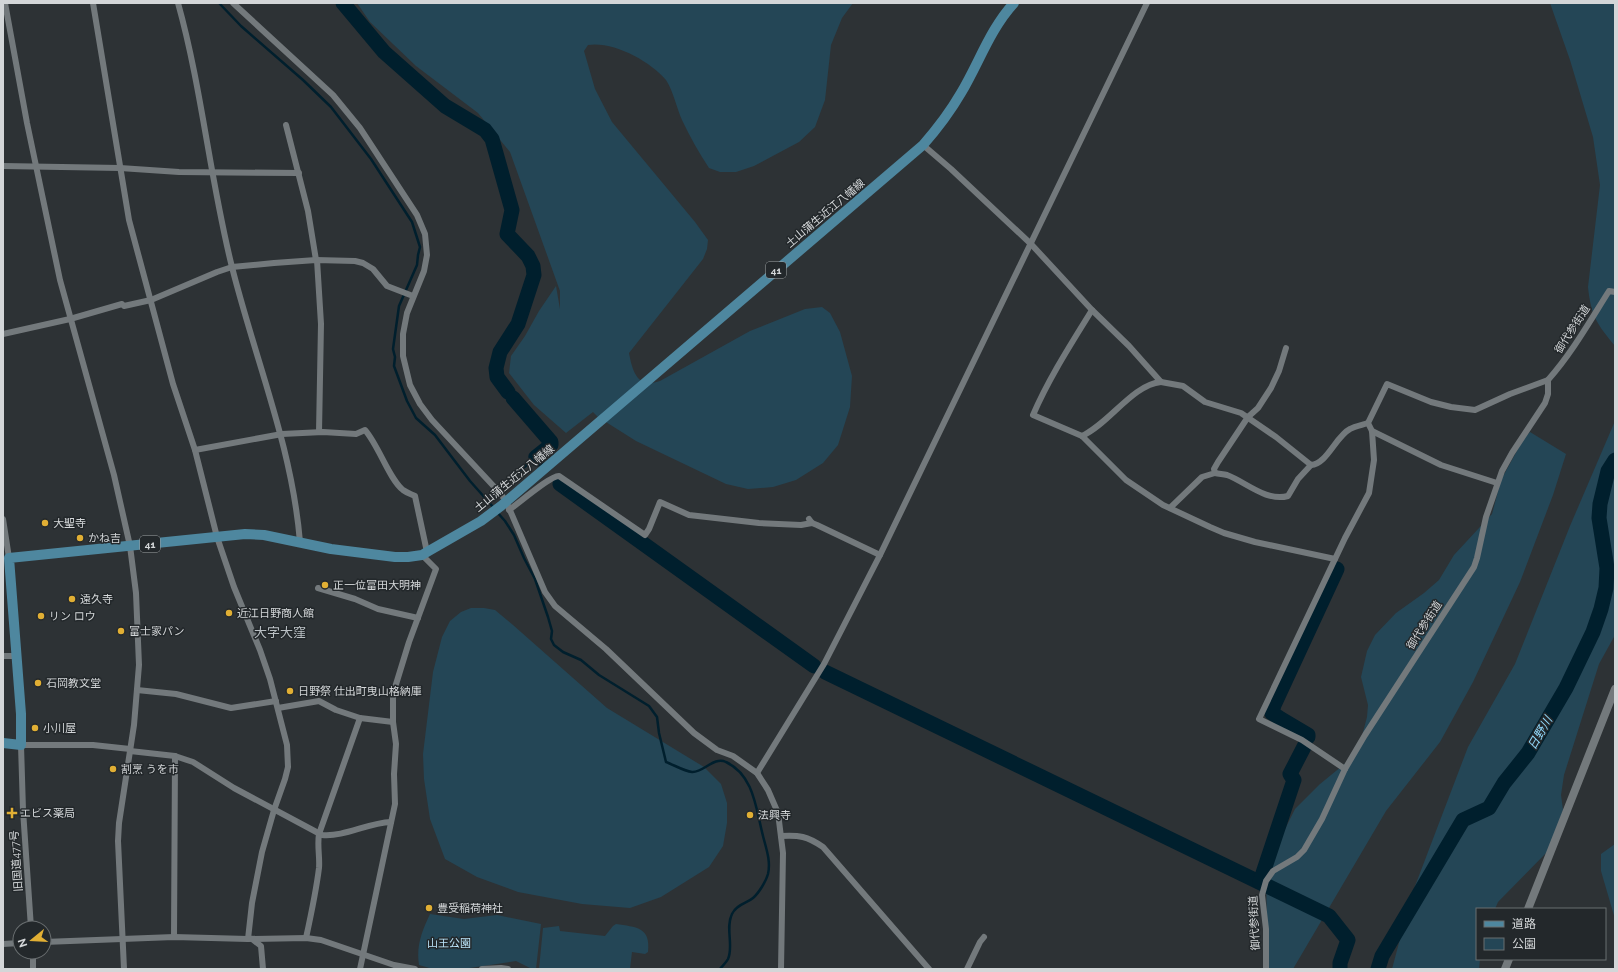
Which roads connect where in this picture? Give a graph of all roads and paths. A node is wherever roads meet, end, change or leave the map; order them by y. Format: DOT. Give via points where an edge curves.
graph roads {
  1 [pos="5,3"];
  2 [pos="93,3"];
  3 [pos="178,3"];
  4 [pos="234,3"];
  5 [pos="1014,3"];
  6 [pos="1147,3"];
  7 [pos="286,125"];
  8 [pos="923,145"];
  9 [pos="3,166"];
  10 [pos="36,167"];
  11 [pos="120,168"];
  12 [pos="212,172"];
  13 [pos="299,173"];
  14 [pos="1031,244"];
  15 [pos="316,260"];
  16 [pos="232,267"];
  17 [pos="1615,292"];
  18 [pos="412,296"];
  19 [pos="151,300"];
  20 [pos="1092,310"];
  21 [pos="70,319"];
  22 [pos="3,334"];
  23 [pos="1286,348"];
  24 [pos="1548,380"];
  25 [pos="1161,382"];
  26 [pos="1248,417"];
  27 [pos="1368,423"];
  28 [pos="1372,431"];
  29 [pos="319,432"];
  30 [pos="282,434"];
  31 [pos="1082,436"];
  32 [pos="195,450"];
  33 [pos="1311,465"];
  34 [pos="1214,473"];
  35 [pos="1497,484"];
  36 [pos="505,506"];
  37 [pos="1170,508"];
  38 [pos="3,519"];
  39 [pos="217,537"];
  40 [pos="300,542"];
  41 [pos="130,546"];
  42 [pos="424,553"];
  43 [pos="880,555"];
  44 [pos="9,558"];
  45 [pos="1335,559"];
  46 [pos="318,588"];
  47 [pos="418,618"];
  48 [pos="3,656"];
  49 [pos="17,656"];
  50 [pos="1615,689"];
  51 [pos="137,690"];
  52 [pos="276,701"];
  53 [pos="278,708"];
  54 [pos="360,718"];
  55 [pos="393,722"];
  56 [pos="3,743"];
  57 [pos="21,745"];
  58 [pos="130,750"];
  59 [pos="174,756"];
  60 [pos="1345,768"];
  61 [pos="757,773"];
  62 [pos="274,810"];
  63 [pos="391,822"];
  64 [pos="319,834"];
  65 [pos="781,836"];
  66 [pos="1528,908"];
  67 [pos="30,920"];
  68 [pos="174,937"];
  69 [pos="984,937"];
  70 [pos="123,938"];
  71 [pos="306,938"];
  72 [pos="250,939"];
  73 [pos="52,942"];
  74 [pos="362,955"];
  75 [pos="124,969"];
  76 [pos="263,969"];
  77 [pos="360,969"];
  78 [pos="415,969"];
  79 [pos="482,969"];
  80 [pos="508,969"];
  81 [pos="781,969"];
  82 [pos="929,969"];
  83 [pos="967,969"];
  84 [pos="1266,969"];
  1 -- 10 [label="street"];
  2 -- 11 [label="street"];
  3 -- 12 [label="street" via="194,66"];
  4 -- 18 [label="street" via="348,112 416,215 425,234 427,255 424,271"];
  5 -- 8 [label="main road, 土山蒲生近江八幡線 / 41" via="994,29 958,98"];
  6 -- 14 [label="street"];
  7 -- 13 [label="street"];
  8 -- 14 [label="street"];
  8 -- 36 [label="main road, 土山蒲生近江八幡線 / 41"];
  9 -- 10 [label="street"];
  10 -- 11 [label="street"];
  10 -- 21 [label="street"];
  11 -- 12 [label="street"];
  11 -- 19 [label="street" via="129,220"];
  12 -- 13 [label="street"];
  12 -- 16 [label="street"];
  13 -- 15 [label="street"];
  14 -- 20 [label="street"];
  14 -- 43 [label="street"];
  15 -- 16 [label="street"];
  15 -- 18 [label="street" via="363,262 373,269 386,286"];
  15 -- 29 [label="street" via="320,324"];
  16 -- 19 [label="street"];
  16 -- 30 [label="street"];
  17 -- 24 [label="street, 御代参街道" via="1609,291 1575,345"];
  18 -- 36 [label="street" via="403,334 403,356 410,385 432,420 500,492"];
  19 -- 21 [label="street"];
  19 -- 32 [label="street" via="173,384"];
  20 -- 25 [label="street"];
  20 -- 31 [label="street" via="1056,369 1033,415"];
  21 -- 22 [label="street"];
  21 -- 41 [label="street" via="114,475"];
  23 -- 26 [label="street" via="1276,380 1258,408"];
  24 -- 27 [label="street" via="1475,410 1431,402 1387,384"];
  24 -- 35 [label="street, 御代参街道" via="1545,403 1512,453"];
  25 -- 26 [label="street" via="1183,386 1205,402"];
  25 -- 31 [label="street" via="1141,389 1104,422"];
  26 -- 33 [label="street"];
  26 -- 34 [label="street" via="1218,462"];
  27 -- 28 [label="street"];
  27 -- 33 [label="street" via="1349,429 1320,462"];
  28 -- 35 [label="street" via="1441,465"];
  28 -- 45 [label="street" via="1374,460 1369,493"];
  29 -- 30 [label="street"];
  29 -- 42 [label="street" via="356,434 365,430 392,477 403,490 415,496"];
  30 -- 32 [label="street"];
  30 -- 40 [label="street"];
  31 -- 37 [label="street" via="1126,480"];
  32 -- 39 [label="street"];
  33 -- 34 [label="street" via="1284,498 1267,495 1227,476"];
  34 -- 37 [label="street" via="1202,477"];
  35 -- 60 [label="street, 御代参街道" via="1474,567"];
  36 -- 42 [label="main road, 土山蒲生近江八幡線 / 41"];
  36 -- 43 [label="street" via="559,476 644,535 660,502 689,515 759,523 801,525 810,521"];
  36 -- 61 [label="street" via="555,606 606,649 694,733 717,750 733,756"];
  37 -- 45 [label="street" via="1224,533 1274,547"];
  38 -- 44 [label="street"];
  39 -- 40 [label="main road, 土山蒲生近江八幡線 / 41" via="264,535"];
  39 -- 41 [label="main road, 土山蒲生近江八幡線 / 41"];
  39 -- 52 [label="street" via="260,650"];
  40 -- 42 [label="main road, 土山蒲生近江八幡線 / 41" via="331,549 395,557 408,558"];
  41 -- 44 [label="main road, 土山蒲生近江八幡線 / 41"];
  41 -- 51 [label="street" via="139,637"];
  42 -- 47 [label="street" via="436,569"];
  43 -- 61 [label="street" via="824,664"];
  44 -- 49 [label="main road"];
  45 -- 60 [label="street" via="1259,719 1302,740"];
  46 -- 47 [label="street" via="378,609"];
  47 -- 55 [label="street" via="393,694"];
  48 -- 49 [label="street"];
  49 -- 57 [label="main road"];
  50 -- 66 [label="street"];
  51 -- 52 [label="street" via="176,694 231,708"];
  51 -- 58 [label="street"];
  52 -- 53 [label="street"];
  53 -- 54 [label="street" via="319,702"];
  53 -- 62 [label="street" via="288,760 285,779"];
  54 -- 55 [label="street"];
  54 -- 64 [label="street"];
  55 -- 63 [label="street" via="396,744"];
  56 -- 57 [label="main road"];
  57 -- 58 [label="street" via="93,745"];
  57 -- 67 [label="street, 旧国道477号"];
  58 -- 59 [label="street"];
  58 -- 70 [label="street" via="118,841"];
  59 -- 62 [label="street" via="193,762"];
  59 -- 68 [label="street"];
  60 -- 84 [label="street, 御代参街道" via="1322,819 1304,850 1273,871 1263,888"];
  61 -- 65 [label="street" via="775,805 781,824"];
  62 -- 64 [label="street"];
  62 -- 72 [label="street" via="256,882"];
  63 -- 64 [label="street" via="335,835"];
  63 -- 74 [label="street"];
  64 -- 71 [label="street" via="318,879"];
  65 -- 81 [label="street"];
  65 -- 82 [label="street" via="802,836 823,847"];
  68 -- 70 [label="street"];
  68 -- 72 [label="street"];
  69 -- 83 [label="street"];
  70 -- 73 [label="street"];
  70 -- 75 [label="street"];
  71 -- 72 [label="street"];
  71 -- 74 [label="street" via="321,940"];
  72 -- 76 [label="street" via="261,946"];
  74 -- 77 [label="street"];
  74 -- 78 [label="street"];
  79 -- 80 [label="street"];
}
